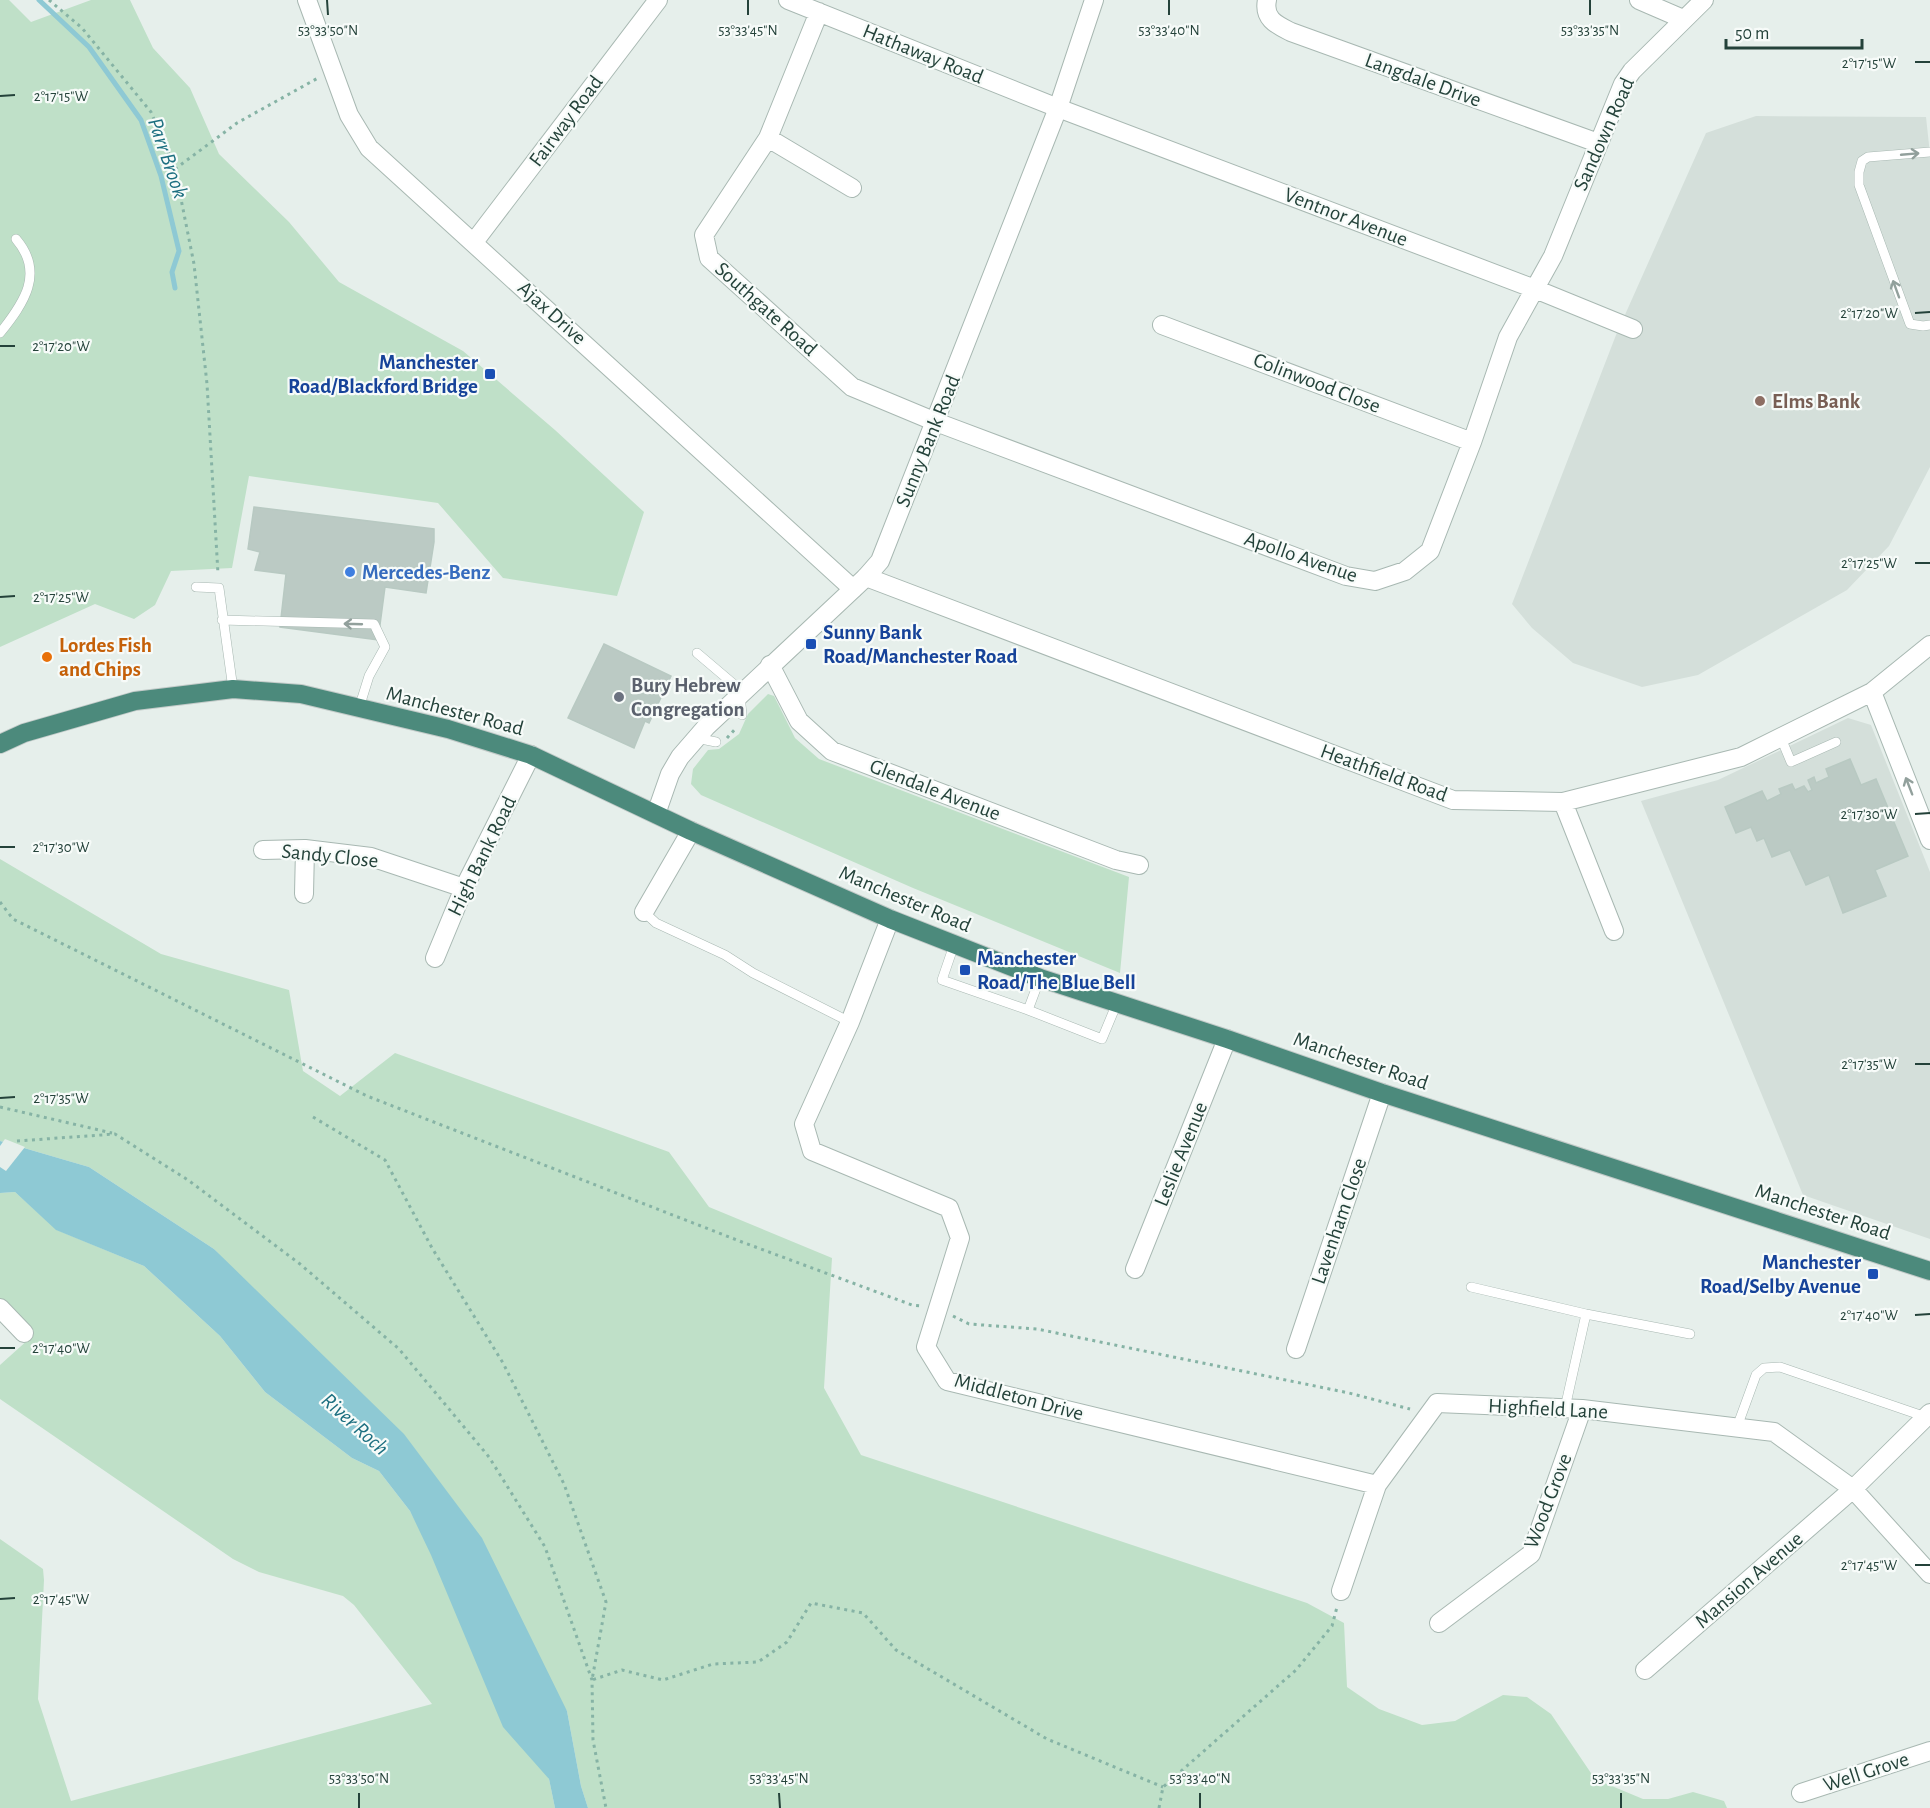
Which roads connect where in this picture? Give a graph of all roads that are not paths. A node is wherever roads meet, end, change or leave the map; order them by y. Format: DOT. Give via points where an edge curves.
graph roads {
  1 [pos="307,0"];
  2 [pos="658,0"];
  3 [pos="788,0"];
  4 [pos="1094,0"];
  5 [pos="1267,0"];
  6 [pos="1639,0"];
  7 [pos="1704,0"];
  8 [pos="819,12"];
  9 [pos="1683,19"];
  10 [pos="1058,108"];
  11 [pos="768,138"];
  12 [pos="1598,143"];
  13 [pos="1930,152"];
  14 [pos="852,188"];
  15 [pos="16,239"];
  16 [pos="474,242"];
  17 [pos="1535,289"];
  18 [pos="1162,325"];
  19 [pos="1930,325"];
  20 [pos="1633,329"];
  21 [pos="0,333"];
  22 [pos="936,422"];
  23 [pos="1472,441"];
  24 [pos="860,583"];
  25 [pos="196,587"];
  26 [pos="222,620"];
  27 [pos="1930,645"];
  28 [pos="697,653"];
  29 [pos="770,665"];
  30 [pos="233,689"];
  31 [pos="1872,692"];
  32 [pos="741,694"];
  33 [pos="359,708"];
  34 [pos="742,715"];
  35 [pos="696,738"];
  36 [pos="1781,738"];
  37 [pos="716,742"];
  38 [pos="1836,742"];
  39 [pos="0,744"];
  40 [pos="531,755"];
  41 [pos="1563,802"];
  42 [pos="656,814"];
  43 [pos="691,831"];
  44 [pos="1930,840"];
  45 [pos="305,849"];
  46 [pos="263,850"];
  47 [pos="1139,865"];
  48 [pos="464,888"];
  49 [pos="304,894"];
  50 [pos="644,912"];
  51 [pos="890,919"];
  52 [pos="1614,931"];
  53 [pos="954,945"];
  54 [pos="435,958"];
  55 [pos="1040,978"];
  56 [pos="1117,1003"];
  57 [pos="1028,1010"];
  58 [pos="850,1022"];
  59 [pos="1227,1039"];
  60 [pos="1382,1093"];
  61 [pos="1135,1269"];
  62 [pos="1930,1271"];
  63 [pos="1471,1287"];
  64 [pos="0,1308"];
  65 [pos="1586,1314"];
  66 [pos="24,1333"];
  67 [pos="1690,1334"];
  68 [pos="1296,1349"];
  69 [pos="1574,1408"];
  70 [pos="1928,1415"];
  71 [pos="1737,1427"];
  72 [pos="1377,1485"];
  73 [pos="1852,1489"];
  74 [pos="1927,1566"];
  75 [pos="1341,1591"];
  76 [pos="1439,1623"];
  77 [pos="1646,1670"];
  78 [pos="1930,1751"];
  79 [pos="1801,1793"];
  1 -- 16 [label="street, Ajax Drive" via="349,115 369,148"];
  2 -- 16 [label="street, Fairway Road"];
  3 -- 8 [label="street, Hathaway Road"];
  4 -- 10 [label="street, Sunny Bank Road"];
  5 -- 12 [label="street, Langdale Drive" via="1266,12 1277,26"];
  6 -- 9 [label="street"];
  7 -- 9 [label="street, Sandown Road"];
  8 -- 10 [label="street, Hathaway Road"];
  8 -- 11 [label="street, Southgate Road"];
  9 -- 12 [label="street, Sandown Road" via="1623,84"];
  10 -- 17 [label="street, Ventnor Avenue"];
  10 -- 22 [label="street, Sunny Bank Road"];
  11 -- 14 [label="street"];
  11 -- 22 [label="street, Southgate Road" via="704,236 709,258 852,387"];
  12 -- 17 [label="street, Sandown Road" via="1553,256"];
  19 -- 13 [label="lane, one-way" via="1910,324 1859,185 1862,161 1868,157"];
  15 -- 21 [label="lane" via="26,250 32,271 16,314"];
  16 -- 24 [label="street, Ajax Drive"];
  17 -- 20 [label="street, Ventnor Avenue"];
  17 -- 23 [label="street, Apollo Avenue" via="1508,337"];
  18 -- 23 [label="street, Colinwood Close"];
  22 -- 23 [label="street, Apollo Avenue" via="1346,576 1375,581 1405,572 1430,551"];
  22 -- 24 [label="street, Sunny Bank Road" via="880,561"];
  24 -- 29 [label="street, Sunny Bank Road"];
  24 -- 41 [label="street, Heathfield Road" via="1453,800"];
  25 -- 26 [label="lane" via="219,588"];
  26 -- 30 [label="lane"];
  33 -- 26 [label="lane, one-way" via="369,676 385,647 374,624"];
  27 -- 31 [label="street, Heathfield Road"];
  28 -- 32 [label="lane"];
  29 -- 32 [label="street, Sunny Bank Road"];
  29 -- 47 [label="street, Glendale Avenue" via="799,721 832,751 1116,860"];
  30 -- 33 [label="highway, Manchester Road" via="301,694"];
  30 -- 39 [label="highway, Manchester Road" via="135,701 24,733"];
  31 -- 36 [label="street, Heathfield Road"];
  44 -- 31 [label="street, one-way"];
  32 -- 34 [label="lane"];
  32 -- 35 [label="street, Sunny Bank Road"];
  33 -- 40 [label="highway, Manchester Road" via="448,729"];
  35 -- 37 [label="lane"];
  35 -- 42 [label="street, Sunny Bank Road" via="670,774"];
  36 -- 38 [label="lane" via="1791,762"];
  36 -- 41 [label="street, Heathfield Road" via="1741,758"];
  40 -- 42 [label="highway, Manchester Road"];
  40 -- 48 [label="street, High Bank Road"];
  41 -- 52 [label="street"];
  42 -- 43 [label="highway, Manchester Road"];
  43 -- 50 [label="street"];
  43 -- 51 [label="highway, Manchester Road"];
  45 -- 46 [label="street, Sandy Close"];
  45 -- 48 [label="street, Sandy Close" via="371,857"];
  45 -- 49 [label="street"];
  48 -- 54 [label="street, High Bank Road"];
  50 -- 58 [label="lane" via="753,974"];
  51 -- 53 [label="highway, Manchester Road"];
  51 -- 58 [label="street, Middleton Drive"];
  53 -- 55 [label="highway, Manchester Road"];
  53 -- 57 [label="lane" via="942,980"];
  55 -- 56 [label="highway, Manchester Road"];
  55 -- 57 [label="lane"];
  56 -- 57 [label="lane" via="1102,1039"];
  56 -- 59 [label="highway, Manchester Road"];
  58 -- 72 [label="street, Middleton Drive" via="804,1124 812,1151 949,1208 960,1238 926,1347 947,1381"];
  59 -- 60 [label="highway, Manchester Road"];
  59 -- 61 [label="street, Leslie Avenue"];
  60 -- 62 [label="highway, Manchester Road"];
  60 -- 68 [label="street, Lavenham Close"];
  63 -- 65 [label="lane"];
  64 -- 66 [label="street"];
  65 -- 67 [label="lane"];
  65 -- 69 [label="lane"];
  69 -- 71 [label="street, Highfield Lane"];
  69 -- 72 [label="street, Highfield Lane" via="1437,1403"];
  69 -- 76 [label="street, Wood Grove" via="1531,1554"];
  70 -- 71 [label="lane" via="1780,1367 1764,1368 1756,1376"];
  70 -- 73 [label="street, Mansion Avenue"];
  71 -- 73 [label="street, Highfield Lane" via="1774,1432"];
  72 -- 75 [label="street"];
  73 -- 74 [label="street, Highfield Lane"];
  73 -- 77 [label="street, Mansion Avenue"];
  78 -- 79 [label="street, Well Grove"];
}
